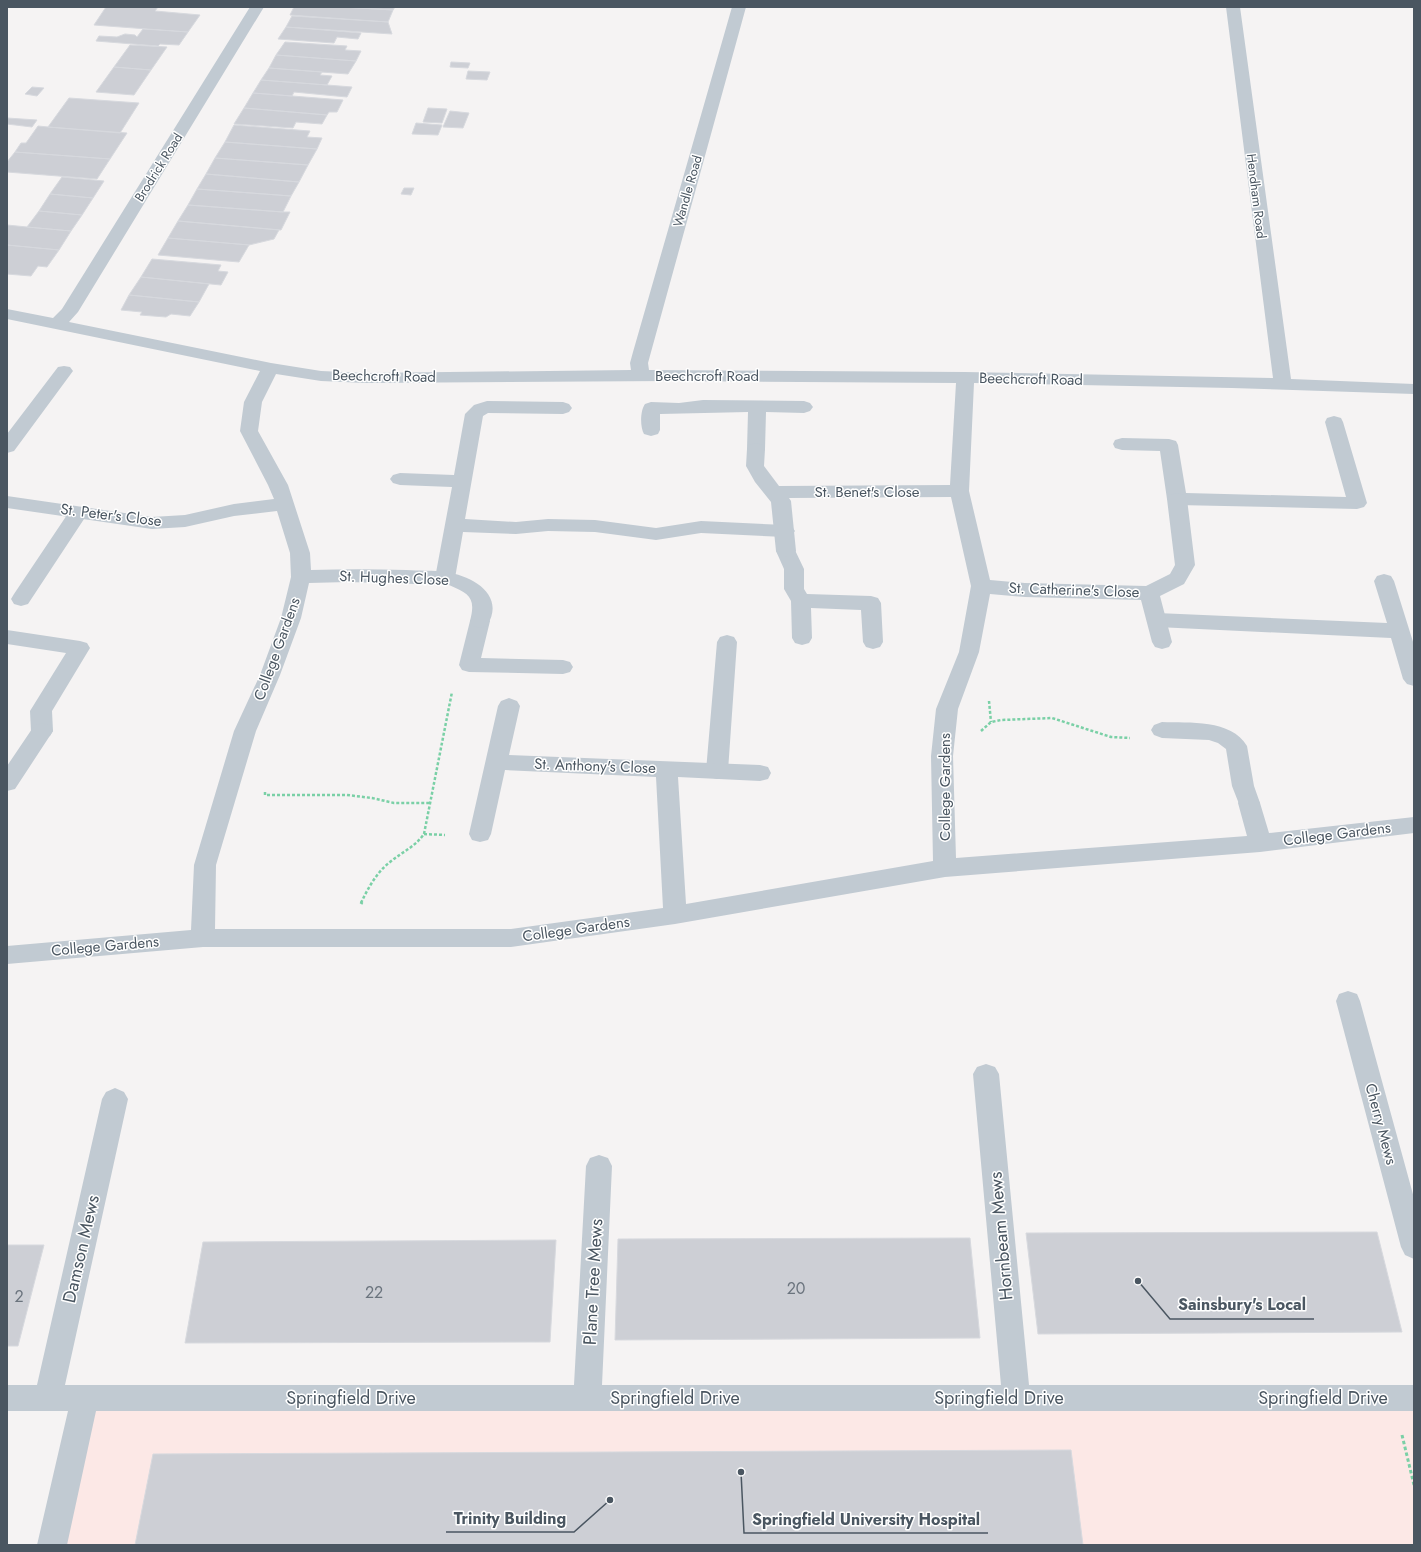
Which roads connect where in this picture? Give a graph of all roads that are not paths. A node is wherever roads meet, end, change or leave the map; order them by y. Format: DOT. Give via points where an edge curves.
graph roads {
  1 [pos="257,7"];
  2 [pos="740,7"];
  3 [pos="1233,7"];
  4 [pos="7,314"];
  5 [pos="56,325"];
  6 [pos="271,368"];
  7 [pos="64,371"];
  8 [pos="640,375"];
  9 [pos="965,377"];
  10 [pos="1283,385"];
  11 [pos="1414,389"];
  12 [pos="758,406"];
  13 [pos="804,407"];
  14 [pos="563,408"];
  15 [pos="1334,422"];
  16 [pos="651,430"];
  17 [pos="1122,444"];
  18 [pos="7,447"];
  19 [pos="400,480"];
  20 [pos="462,481"];
  21 [pos="959,491"];
  22 [pos="775,492"];
  23 [pos="1177,499"];
  24 [pos="7,502"];
  25 [pos="285,504"];
  26 [pos="78,512"];
  27 [pos="454,525"];
  28 [pos="785,531"];
  29 [pos="301,578"];
  30 [pos="445,578"];
  31 [pos="1384,581"];
  32 [pos="981,586"];
  33 [pos="1149,593"];
  34 [pos="20,599"];
  35 [pos="801,601"];
  36 [pos="1158,620"];
  37 [pos="1399,631"];
  38 [pos="7,637"];
  39 [pos="802,638"];
  40 [pos="727,642"];
  41 [pos="873,642"];
  42 [pos="1162,642"];
  43 [pos="563,667"];
  44 [pos="1414,679"];
  45 [pos="509,706"];
  46 [pos="1162,730"];
  47 [pos="496,762"];
  48 [pos="666,768"];
  49 [pos="717,771"];
  50 [pos="760,773"];
  51 [pos="7,783"];
  52 [pos="1414,825"];
  53 [pos="480,834"];
  54 [pos="1260,843"];
  55 [pos="945,868"];
  56 [pos="675,915"];
  57 [pos="203,938"];
  58 [pos="7,955"];
  59 [pos="1348,1001"];
  60 [pos="986,1074"];
  61 [pos="114,1099"];
  62 [pos="599,1166"];
  63 [pos="1414,1247"];
  64 [pos="7,1398"];
  65 [pos="48,1398"];
  66 [pos="587,1398"];
  67 [pos="1016,1398"];
  68 [pos="1404,1398"];
  69 [pos="85,1399"];
  70 [pos="52,1545"];
  1 -- 5 [label="street, Brodrick Road" via="69,312"];
  2 -- 8 [label="street, Wandle Road" via="639,363"];
  3 -- 10 [label="street, Hendham Road"];
  4 -- 5 [label="street, Beechcroft Road"];
  5 -- 6 [label="street, Beechcroft Road"];
  6 -- 8 [label="street, Beechcroft Road" via="321,376 366,378"];
  6 -- 25 [label="street, College Gardens" via="253,402 249,431 278,485"];
  7 -- 18 [label="street"];
  8 -- 9 [label="street, Beechcroft Road"];
  9 -- 10 [label="street, Beechcroft Road"];
  9 -- 21 [label="street, College Gardens"];
  10 -- 11 [label="street, Beechcroft Road"];
  12 -- 13 [label="street"];
  12 -- 16 [label="street" via="651,408"];
  12 -- 22 [label="street" via="755,466"];
  14 -- 20 [label="street" via="480,409 474,414"];
  15 -- 23 [label="street" via="1357,503"];
  17 -- 23 [label="street, St. Catherine's Close" via="1169,446"];
  19 -- 20 [label="street"];
  20 -- 27 [label="street"];
  21 -- 22 [label="street, St. Benet's Close"];
  21 -- 32 [label="street, College Gardens"];
  22 -- 28 [label="street" via="781,501"];
  23 -- 33 [label="street, St. Catherine's Close" via="1185,565 1177,579"];
  24 -- 26 [label="street, St. Peter's Close"];
  25 -- 26 [label="street, St. Peter's Close" via="234,510 185,521 152,523"];
  25 -- 29 [label="street, College Gardens" via="300,553"];
  26 -- 34 [label="street"];
  27 -- 28 [label="street" via="516,528 548,525 595,526 656,534 701,527"];
  27 -- 30 [label="street"];
  28 -- 35 [label="street" via="786,551 794,569 794,589"];
  29 -- 30 [label="street, St. Hughes Close" via="348,575"];
  29 -- 57 [label="street, College Gardens" via="291,618 246,731 205,865"];
  30 -- 43 [label="street, St. Hughes Close" via="456,580 473,590 481,599 483,606 469,665"];
  31 -- 37 [label="street"];
  32 -- 33 [label="street, St. Catherine's Close" via="1025,590"];
  32 -- 55 [label="street, College Gardens" via="970,652 947,709 942,756"];
  33 -- 36 [label="street"];
  35 -- 39 [label="street"];
  35 -- 41 [label="street" via="871,603"];
  36 -- 37 [label="street"];
  36 -- 42 [label="street"];
  37 -- 44 [label="street"];
  38 -- 51 [label="street" via="80,648 41,711 42,731"];
  40 -- 49 [label="street"];
  45 -- 47 [label="street"];
  46 -- 54 [label="street" via="1209,732 1226,737 1236,746 1243,786"];
  47 -- 48 [label="street, St. Anthony's Close"];
  47 -- 53 [label="street"];
  48 -- 49 [label="street"];
  48 -- 56 [label="street, St. Anthony's Close"];
  49 -- 50 [label="street"];
  52 -- 54 [label="street, College Gardens"];
  54 -- 55 [label="street, College Gardens"];
  55 -- 56 [label="street, College Gardens"];
  56 -- 57 [label="street, College Gardens" via="511,938"];
  57 -- 58 [label="street, College Gardens"];
  59 -- 63 [label="street, Cherry Mews"];
  60 -- 67 [label="street, Hornbeam Mews"];
  61 -- 65 [label="street, Damson Mews"];
  62 -- 66 [label="street, Plane Tree Mews"];
  64 -- 65 [label="street, Springfield Drive"];
  65 -- 69 [label="street, Springfield Drive"];
  66 -- 67 [label="street, Springfield Drive"];
  66 -- 69 [label="street, Springfield Drive"];
  67 -- 68 [label="street, Springfield Drive"];
  69 -- 70 [label="street"];
}
